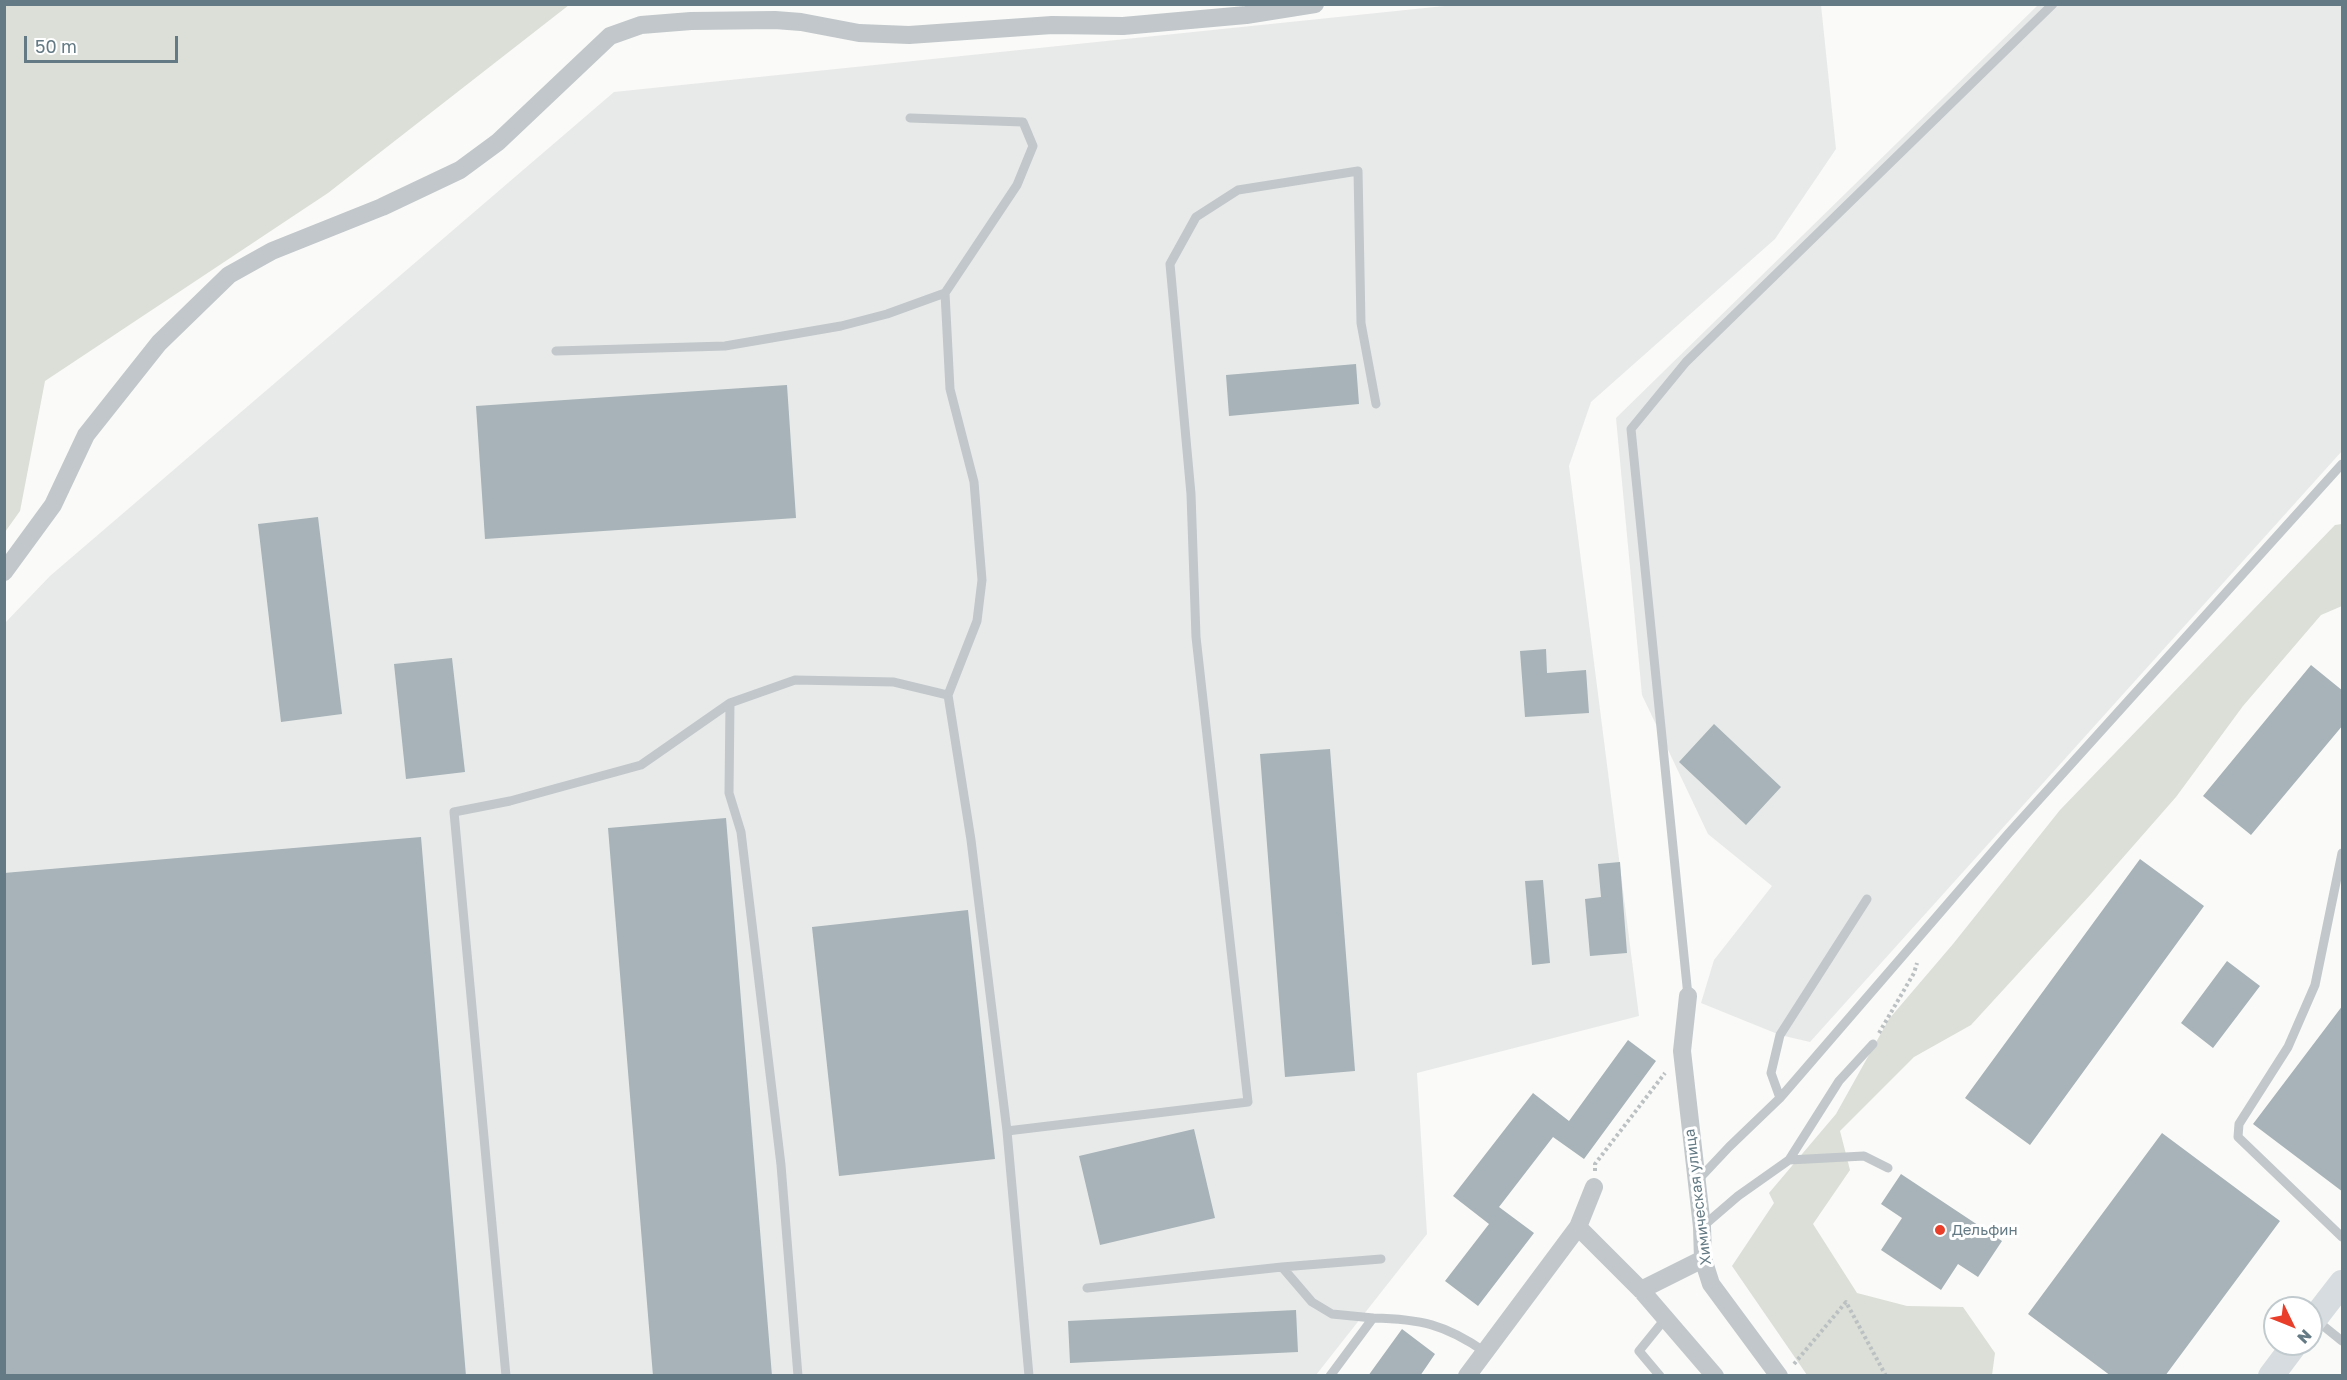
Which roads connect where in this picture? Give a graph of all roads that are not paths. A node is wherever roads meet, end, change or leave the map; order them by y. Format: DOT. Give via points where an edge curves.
graph roads {
  1 [pos="1315,4"];
  2 [pos="2053,4"];
  3 [pos="910,118"];
  4 [pos="945,293"];
  5 [pos="556,351"];
  6 [pos="1376,404"];
  7 [pos="2342,465"];
  8 [pos="4,572"];
  9 [pos="948,695"];
  10 [pos="730,703"];
  11 [pos="2343,853"];
  12 [pos="1866,899"];
  13 [pos="1688,996"];
  14 [pos="1873,1044"];
  15 [pos="1780,1098"];
  16 [pos="1007,1131"];
  17 [pos="1789,1160"];
  18 [pos="1888,1168"];
  19 [pos="1696,1183"];
  20 [pos="1594,1187"];
  21 [pos="1578,1227"];
  22 [pos="1702,1227"];
  23 [pos="2343,1237"];
  24 [pos="1381,1259"];
  25 [pos="1703,1259"];
  26 [pos="1282,1267"];
  27 [pos="2343,1283"];
  28 [pos="1087,1288"];
  29 [pos="1641,1290"];
  30 [pos="2323,1308"];
  31 [pos="1373,1318"];
  32 [pos="1665,1319"];
  33 [pos="2323,1328"];
  34 [pos="2343,1341"];
  35 [pos="1485,1352"];
  36 [pos="2286,1356"];
  37 [pos="1785,1372"];
  38 [pos="506,1376"];
  39 [pos="798,1376"];
  40 [pos="1029,1376"];
  41 [pos="1330,1376"];
  42 [pos="1467,1376"];
  43 [pos="1660,1376"];
  44 [pos="1715,1376"];
  45 [pos="2271,1376"];
  1 -- 8 [label="street" via="1246,15 1123,26 1052,25 909,35 859,33 775,20 691,21 641,26 610,36 498,142 460,170 382,207 272,251 229,275 159,343 86,435 53,505"];
  2 -- 13 [label="lane" via="1686,362 1631,429"];
  3 -- 4 [label="lane" via="1023,122 1033,146 1017,185"];
  4 -- 5 [label="lane" via="841,326 726,346"];
  4 -- 9 [label="lane" via="950,389 974,482 982,580 977,621"];
  6 -- 16 [label="lane" via="1361,322 1358,171 1238,190 1196,217 1170,264 1191,494 1197,637 1248,1102"];
  7 -- 15 [label="lane" via="2008,834"];
  9 -- 10 [label="lane" via="894,682 795,680"];
  9 -- 16 [label="lane" via="971,840"];
  10 -- 38 [label="lane" via="641,765 454,812"];
  10 -- 39 [label="lane" via="729,793 741,832 779,1153"];
  11 -- 23 [label="lane" via="2315,985 2288,1047 2239,1124 2238,1137"];
  12 -- 15 [label="lane" via="1780,1035 1771,1073"];
  13 -- 19 [label="street, Химическая улица" via="1682,1051"];
  14 -- 17 [label="lane" via="1839,1081"];
  15 -- 19 [label="lane"];
  16 -- 40 [label="lane"];
  17 -- 18 [label="lane" via="1864,1156"];
  17 -- 22 [label="lane"];
  19 -- 22 [label="street, Химическая улица"];
  20 -- 21 [label="street"];
  21 -- 29 [label="street"];
  21 -- 35 [label="street"];
  22 -- 25 [label="street, Химическая улица"];
  24 -- 26 [label="lane"];
  25 -- 29 [label="street"];
  25 -- 37 [label="street, Химическая улица" via="1711,1284"];
  26 -- 28 [label="lane"];
  26 -- 31 [label="lane" via="1312,1302 1332,1314"];
  27 -- 30 [label="street"];
  29 -- 32 [label="street"];
  31 -- 35 [label="lane" via="1410,1319 1459,1334"];
  31 -- 41 [label="lane"];
  32 -- 43 [label="lane" via="1639,1351"];
  32 -- 44 [label="street"];
  33 -- 34 [label="lane"];
  35 -- 42 [label="street"];
  36 -- 45 [label="street"];
}
